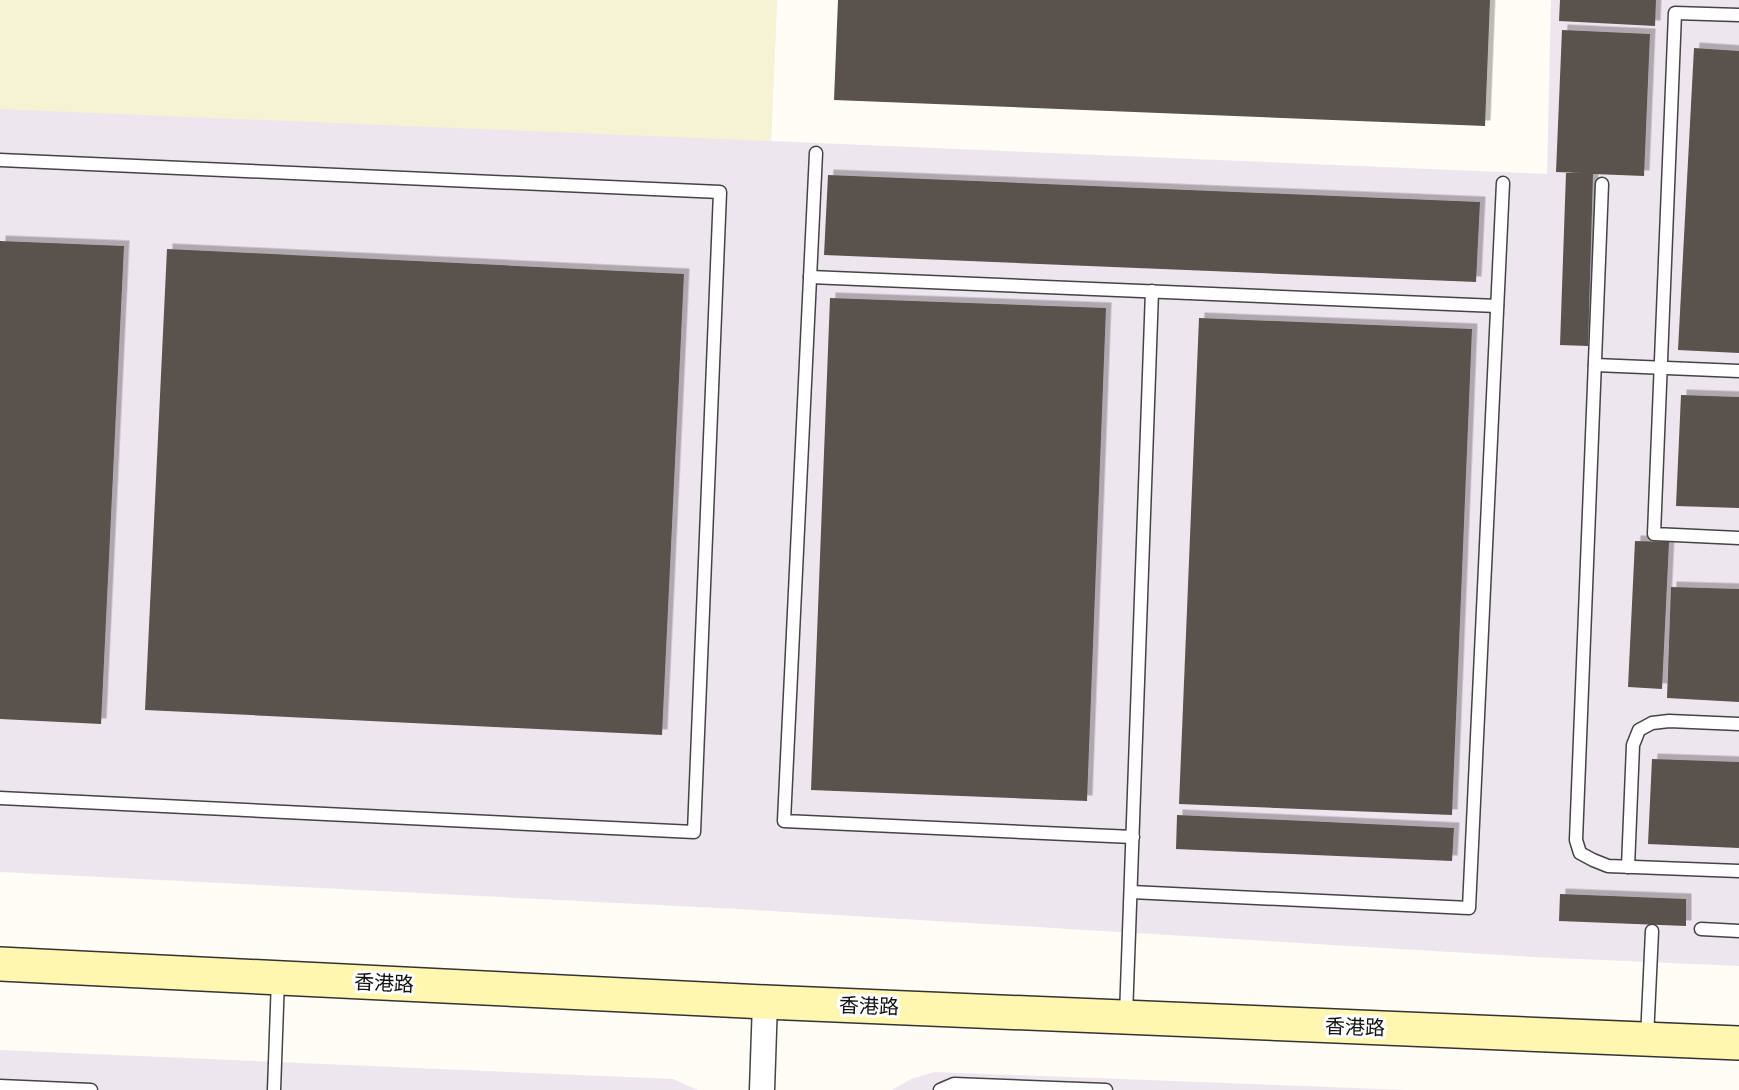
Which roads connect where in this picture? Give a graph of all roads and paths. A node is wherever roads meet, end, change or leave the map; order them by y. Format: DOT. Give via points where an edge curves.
graph roads {
  1 [pos="1739,15"];
  2 [pos="816,153"];
  3 [pos="0,160"];
  4 [pos="1503,183"];
  5 [pos="1602,184"];
  6 [pos="810,277"];
  7 [pos="1152,291"];
  8 [pos="1497,306"];
  9 [pos="1595,365"];
  10 [pos="1661,368"];
  11 [pos="1739,370"];
  12 [pos="1739,538"];
  13 [pos="1739,724"];
  14 [pos="0,798"];
  15 [pos="1133,837"];
  16 [pos="1628,867"];
  17 [pos="1739,871"];
  18 [pos="1131,892"];
  19 [pos="1701,929"];
  20 [pos="1652,931"];
  21 [pos="1739,931"];
  22 [pos="0,964"];
  23 [pos="279,978"];
  24 [pos="765,1002"];
  25 [pos="1126,1017"];
  26 [pos="1646,1040"];
  27 [pos="1739,1044"];
  28 [pos="0,1086"];
  29 [pos="92,1090"];
  30 [pos="274,1090"];
  31 [pos="762,1090"];
  32 [pos="940,1090"];
  33 [pos="1106,1090"];
  1 -- 10 [label="lane" via="1675,13"];
  2 -- 6 [label="lane"];
  3 -- 14 [label="lane" via="720,192 694,832"];
  4 -- 8 [label="lane"];
  5 -- 9 [label="lane"];
  6 -- 7 [label="lane"];
  6 -- 15 [label="lane" via="784,821"];
  7 -- 8 [label="lane"];
  7 -- 15 [label="lane"];
  8 -- 18 [label="lane" via="1469,908"];
  9 -- 10 [label="lane"];
  9 -- 16 [label="lane" via="1576,840 1580,853 1593,860"];
  10 -- 11 [label="lane"];
  10 -- 12 [label="lane" via="1654,534"];
  13 -- 16 [label="lane" via="1669,721 1639,730 1633,745"];
  15 -- 18 [label="lane"];
  16 -- 17 [label="lane"];
  18 -- 25 [label="lane"];
  19 -- 21 [label="lane"];
  20 -- 26 [label="lane"];
  22 -- 23 [label="street, 香港路"];
  23 -- 24 [label="street, 香港路"];
  23 -- 30 [label="lane"];
  24 -- 25 [label="street, 香港路"];
  24 -- 31 [label="street"];
  25 -- 26 [label="street, 香港路"];
  26 -- 27 [label="street, 香港路"];
  28 -- 29 [label="lane"];
  32 -- 33 [label="lane" via="954,1084"];
}
